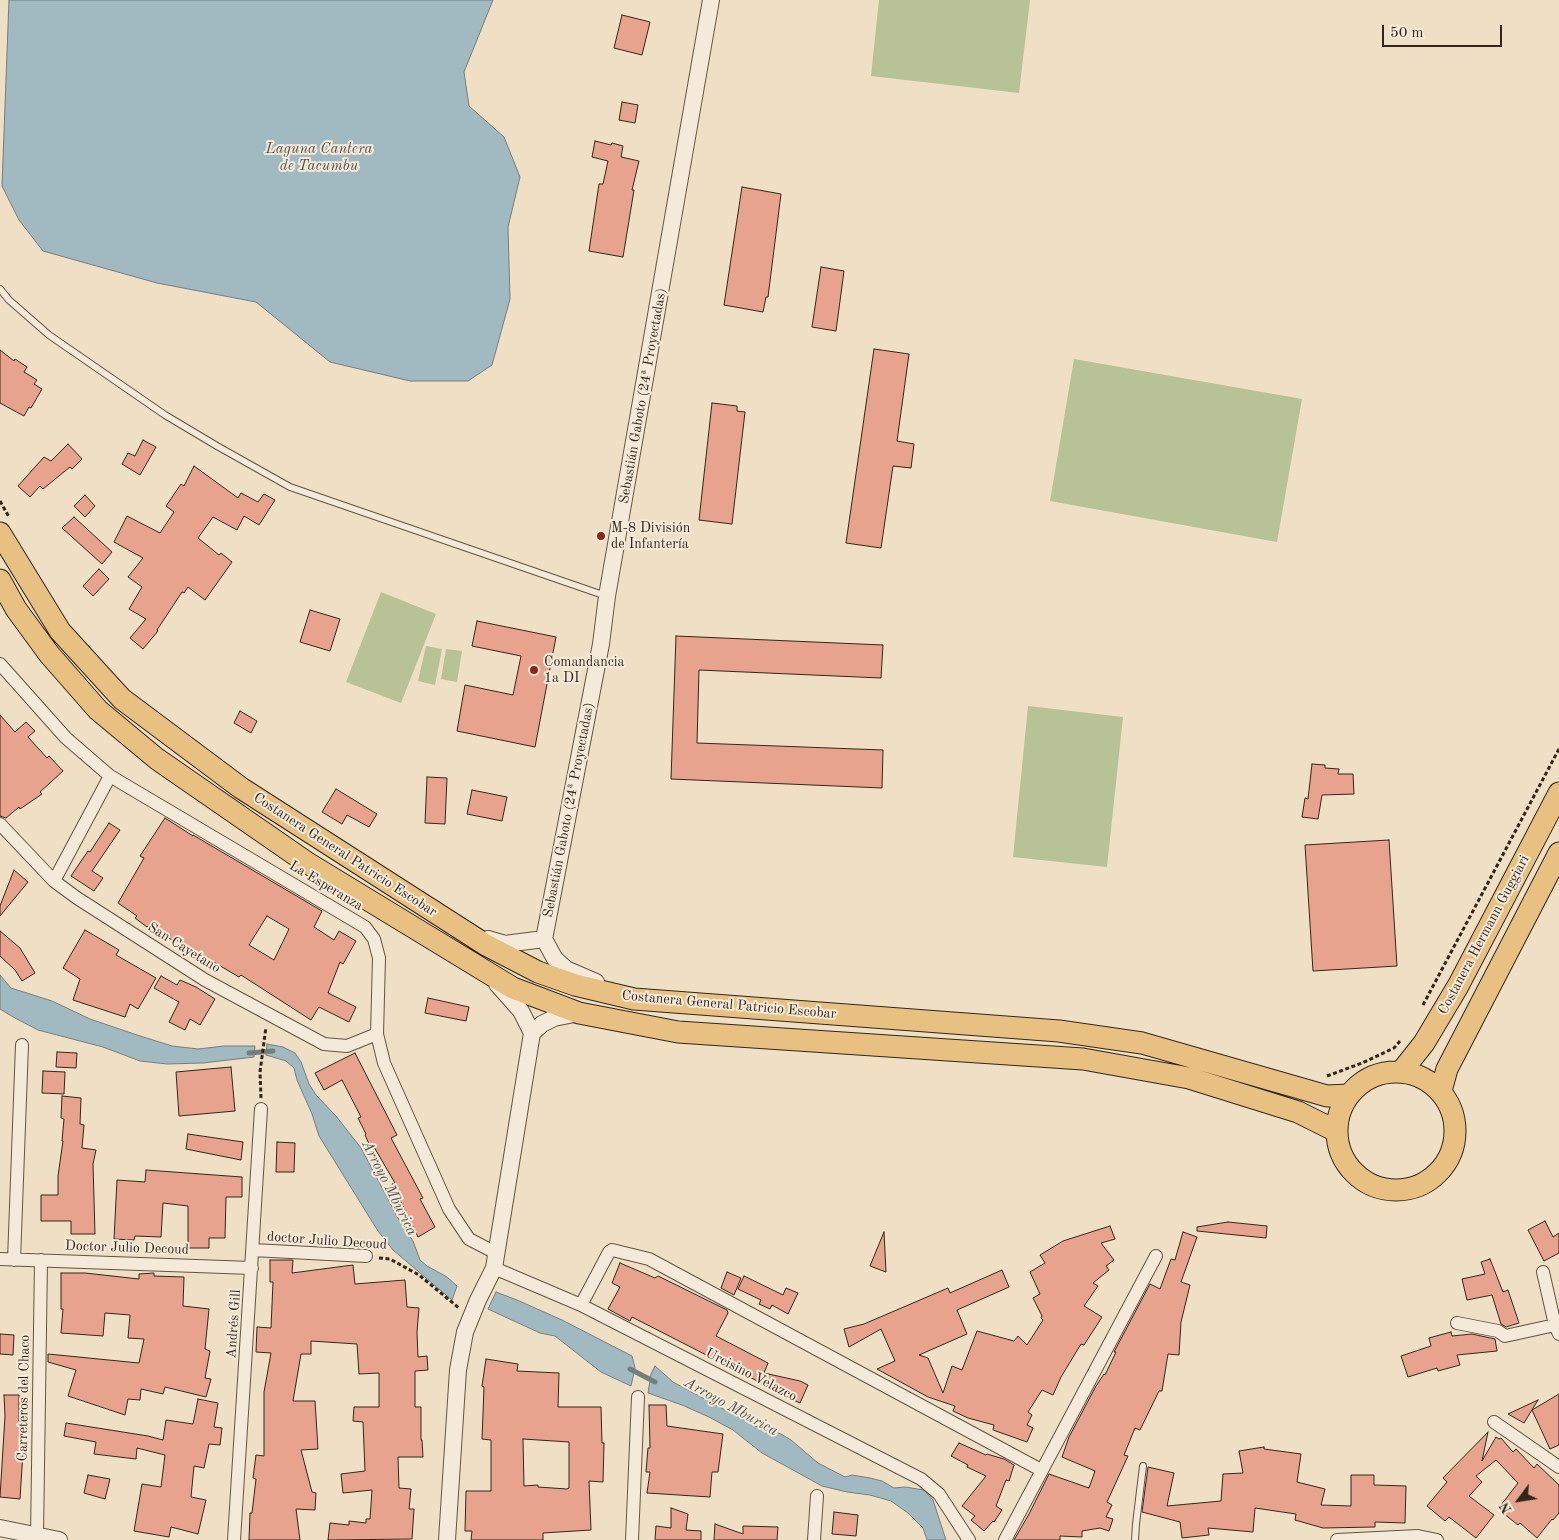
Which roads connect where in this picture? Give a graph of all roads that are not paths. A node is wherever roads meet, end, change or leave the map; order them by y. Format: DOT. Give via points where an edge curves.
graph roads {
  1 [pos="711,0"];
  2 [pos="0,289"];
  3 [pos="0,294"];
  4 [pos="9,300"];
  5 [pos="4,526"];
  6 [pos="0,580"];
  7 [pos="607,596"];
  8 [pos="0,664"];
  9 [pos="110,776"];
  10 [pos="1559,793"];
  11 [pos="0,824"];
  12 [pos="1559,853"];
  13 [pos="54,881"];
  14 [pos="463,930"];
  15 [pos="544,939"];
  16 [pos="481,968"];
  17 [pos="634,999"];
  18 [pos="579,1012"];
  19 [pos="532,1033"];
  20 [pos="377,1034"];
  21 [pos="22,1045"];
  22 [pos="1401,1072"];
  23 [pos="1441,1091"];
  24 [pos="1349,1095"];
  25 [pos="261,1109"];
  26 [pos="1336,1131"];
  27 [pos="253,1250"];
  28 [pos="366,1256"];
  29 [pos="1156,1256"];
  30 [pos="0,1259"];
  31 [pos="14,1260"];
  32 [pos="41,1260"];
  33 [pos="495,1261"];
  34 [pos="252,1268"];
  35 [pos="1543,1272"];
  36 [pos="581,1305"];
  37 [pos="1457,1323"];
  38 [pos="1558,1327"];
  39 [pos="638,1397"];
  40 [pos="1494,1422"];
  41 [pos="1143,1466"];
  42 [pos="1559,1467"];
  43 [pos="1041,1470"];
  44 [pos="816,1496"];
  45 [pos="0,1528"];
  46 [pos="37,1536"];
  47 [pos="1395,1538"];
  48 [pos="58,1540"];
  49 [pos="234,1540"];
  50 [pos="447,1540"];
  51 [pos="632,1540"];
  52 [pos="814,1540"];
  53 [pos="969,1540"];
  54 [pos="1005,1540"];
  55 [pos="1135,1540"];
  56 [pos="1337,1540"];
  57 [pos="1437,1540"];
  1 -- 7 [label="street, Sebastián Gaboto (24ª Proyectadas)"];
  2 -- 4 [label="lane"];
  3 -- 4 [label="lane"];
  4 -- 7 [label="lane" via="49,335 165,415 290,487"];
  5 -- 14 [label="highway, Costanera General Patricio Escobar" via="60,631 122,699 241,788"];
  6 -- 16 [label="highway, Costanera General Patricio Escobar" via="16,609 49,654 98,710 157,759 306,862"];
  7 -- 15 [label="street, Sebastián Gaboto (24ª Proyectadas)" via="601,644"];
  8 -- 9 [label="street, La Esperanza" via="66,738"];
  9 -- 13 [label="street"];
  9 -- 20 [label="street, La Esperanza" via="365,927 374,939 379,958"];
  10 -- 22 [label="highway, Costanera Hermann Guggiari" via="1458,986 1424,1043"];
  11 -- 13 [label="street, San Cayetano"];
  12 -- 23 [label="highway, Costanera Hermann Guggiari" via="1447,1069"];
  13 -- 20 [label="street, San Cayetano" via="205,980 324,1044 347,1046"];
  14 -- 15 [label="street" via="505,944"];
  14 -- 17 [label="highway, Costanera General Patricio Escobar" via="538,972 576,986"];
  15 -- 17 [label="street" via="555,959 566,970"];
  16 -- 18 [label="highway, Costanera General Patricio Escobar" via="513,988"];
  16 -- 19 [label="street" via="521,1011"];
  17 -- 24 [label="highway, Costanera General Patricio Escobar" via="1059,1031 1142,1043 1327,1096"];
  18 -- 19 [label="street" via="554,1018"];
  18 -- 26 [label="highway, Costanera General Patricio Escobar" via="678,1032 1083,1059 1189,1078 1298,1112"];
  19 -- 33 [label="street"];
  20 -- 33 [label="street, La Esperanza" via="384,1063 449,1208 470,1239"];
  21 -- 31 [label="street"];
  22 -- 23 [label="highway" via="1416,1076"];
  22 -- 24 [label="highway" via="1382,1074 1363,1082"];
  23 -- 26 [label="highway" via="1451,1110 1455,1128 1453,1147 1445,1164 1416,1188 1397,1191 1378,1188 1362,1180 1348,1167 1339,1150"];
  24 -- 26 [label="highway" via="1340,1112"];
  25 -- 27 [label="street, Andrés Gill"];
  27 -- 28 [label="street, doctor Julio Decoud"];
  27 -- 34 [label="street, Andrés Gill"];
  29 -- 43 [label="street"];
  30 -- 31 [label="street, Doctor Julio Decoud"];
  31 -- 32 [label="street, Doctor Julio Decoud"];
  32 -- 34 [label="street, Doctor Julio Decoud"];
  32 -- 46 [label="street, Carreteros del Chaco"];
  33 -- 36 [label="street, Urcisino Velazco"];
  33 -- 50 [label="street" via="465,1332 458,1370"];
  34 -- 49 [label="street, Andrés Gill"];
  35 -- 38 [label="street"];
  36 -- 43 [label="street" via="609,1252 649,1259"];
  36 -- 53 [label="street, Urcisino Velazco" via="921,1479 939,1494"];
  37 -- 38 [label="street" via="1498,1331 1505,1336"];
  39 -- 51 [label="street"];
  40 -- 42 [label="street"];
  41 -- 55 [label="lane"];
  43 -- 54 [label="street"];
  44 -- 52 [label="street"];
  45 -- 46 [label="street"];
  46 -- 48 [label="street"];
  47 -- 56 [label="street"];
  47 -- 57 [label="street" via="1418,1536"];
}
